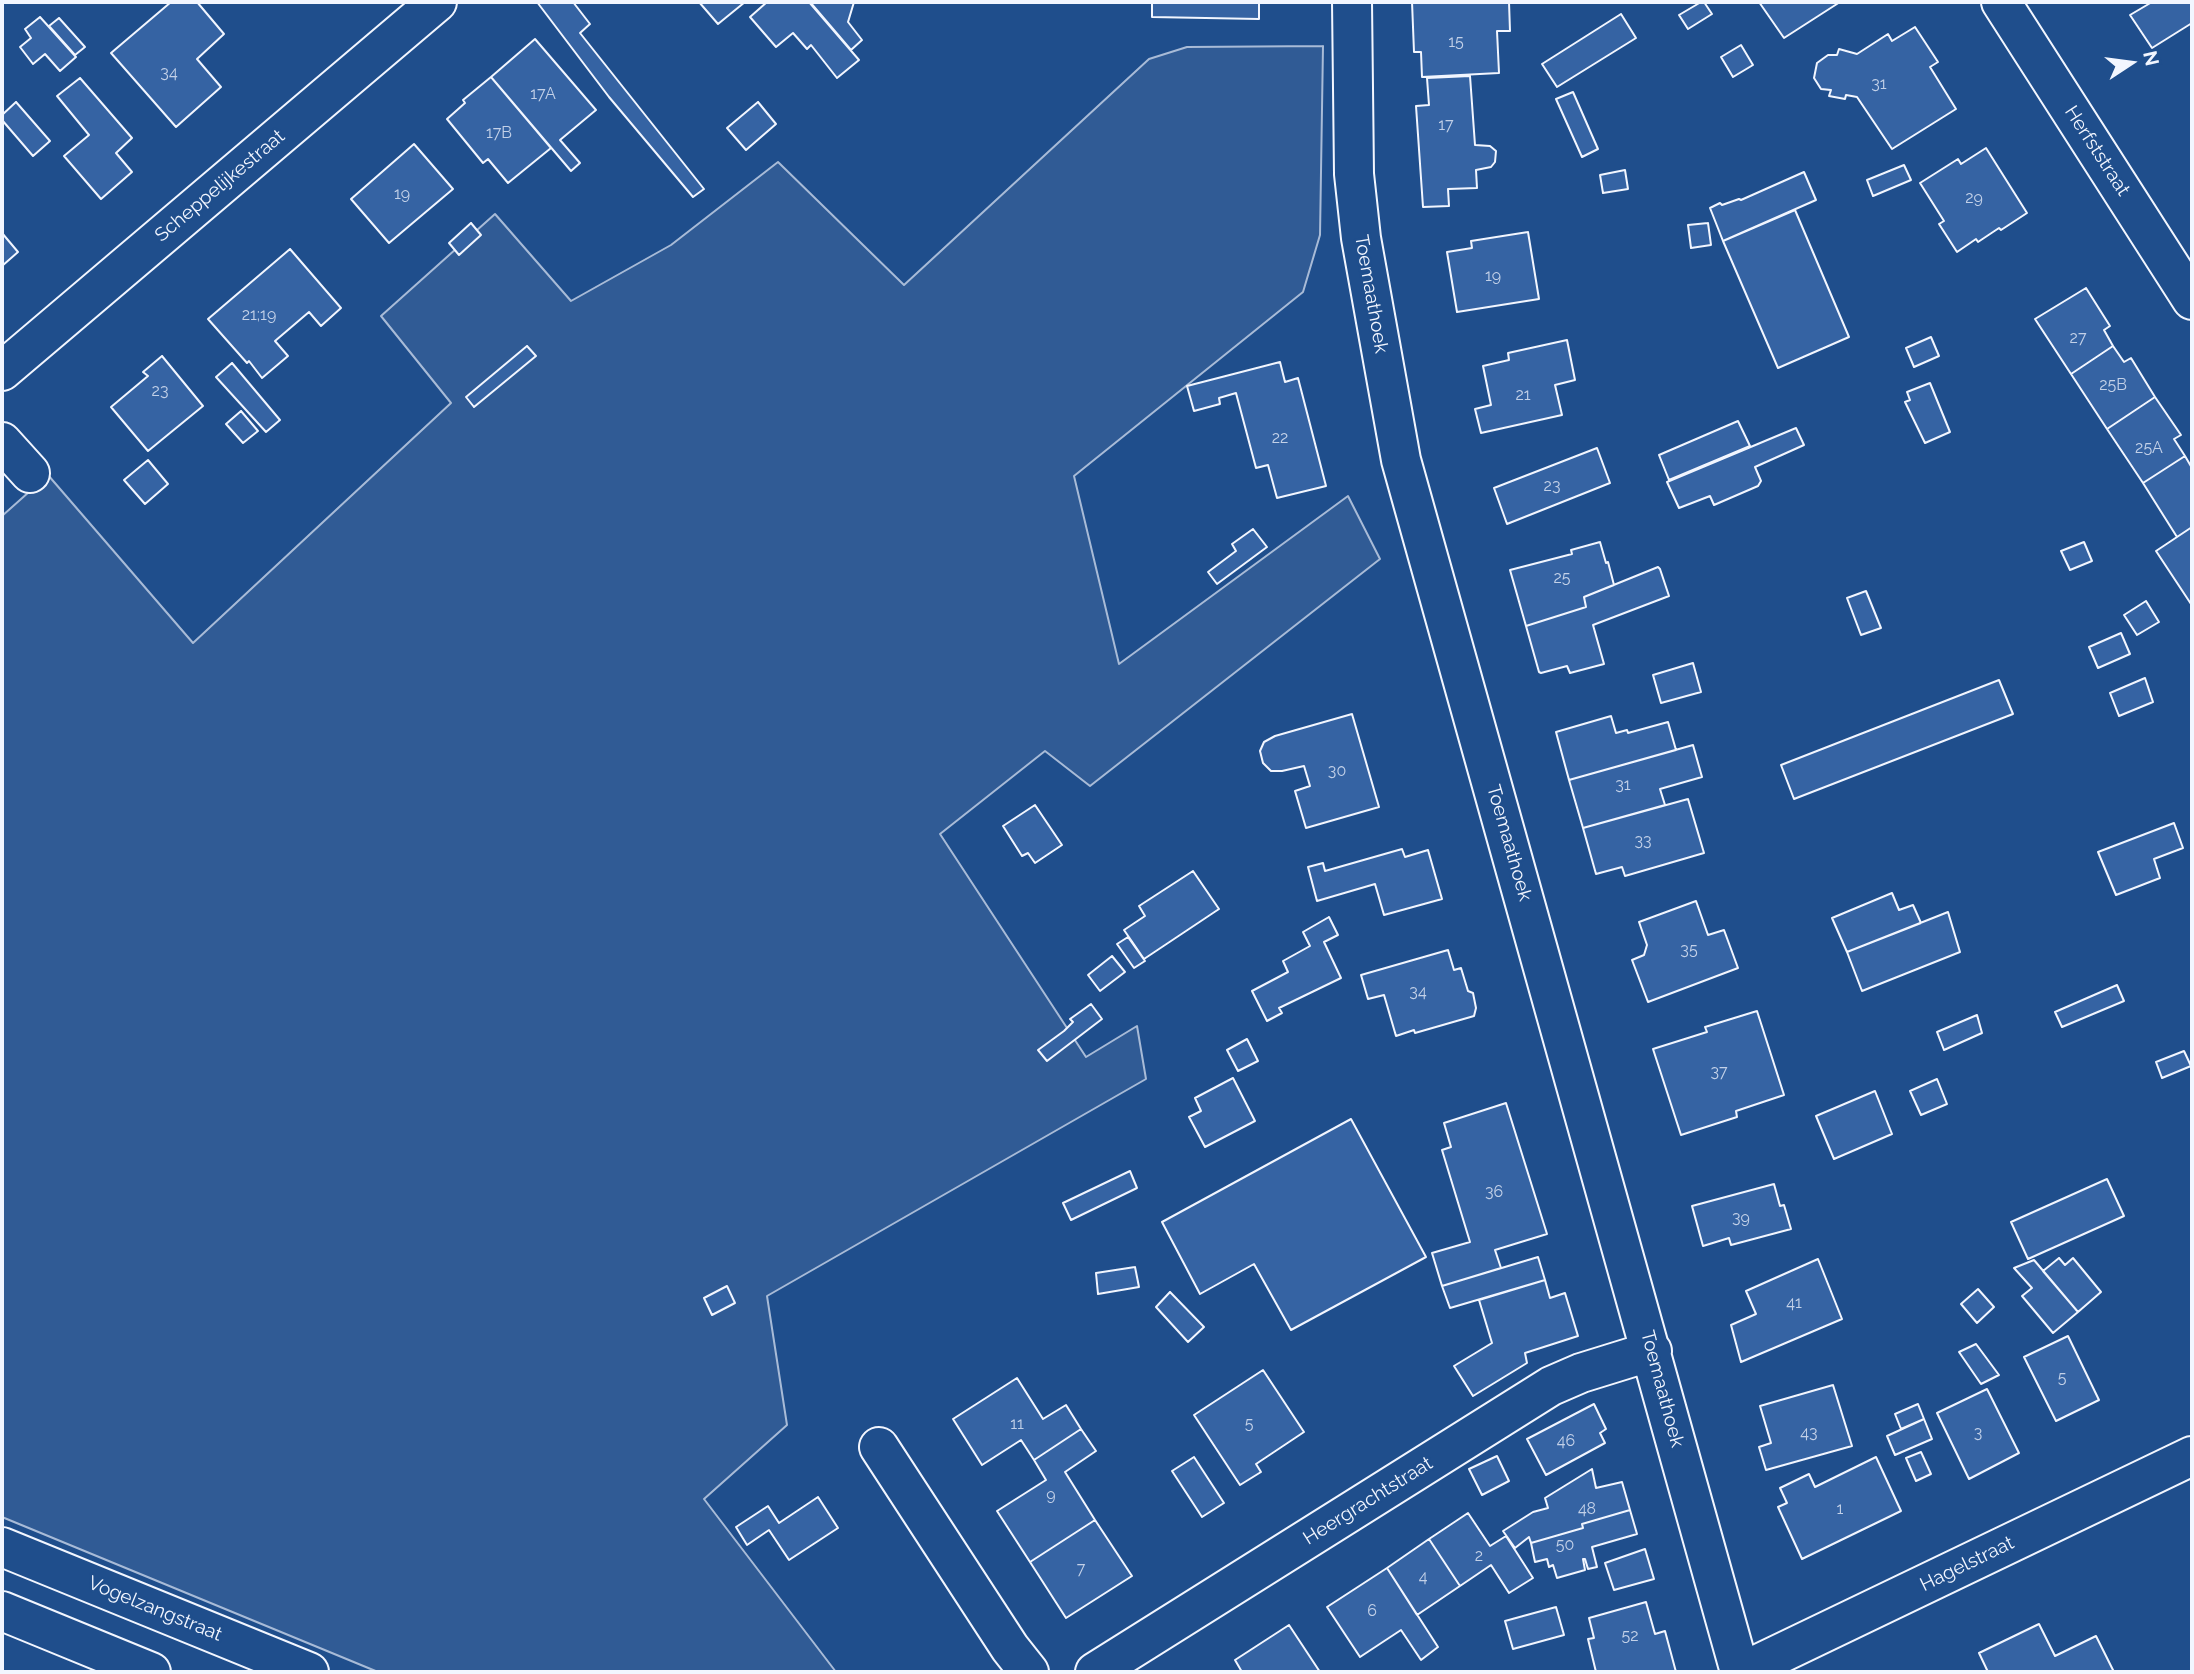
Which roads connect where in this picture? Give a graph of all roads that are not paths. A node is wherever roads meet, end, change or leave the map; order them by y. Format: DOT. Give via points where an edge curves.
graph roads {
  1 [pos="438,2"];
  2 [pos="1352,2"];
  3 [pos="2001,2"];
  4 [pos="2192,300"];
  5 [pos="2,371"];
  6 [pos="2,442"];
  7 [pos="30,473"];
  8 [pos="1652,1351"];
  9 [pos="879,1447"];
  10 [pos="2192,1456"];
  11 [pos="2,1546"];
  12 [pos="2,1611"];
  13 [pos="151,1672"];
  14 [pos="309,1672"];
  15 [pos="1029,1672"];
  16 [pos="1095,1672"];
  17 [pos="1741,1672"];
  1 -- 5 [label="main road, Scheppelijkestraat"];
  2 -- 8 [label="main road, Toemaathoek" via="1354,174 1361,239 1401,460"];
  3 -- 4 [label="main road, Herfststraat"];
  6 -- 7 [label="main road"];
  8 -- 16 [label="main road, Heergrachtstraat" via="1551,1386"];
  8 -- 17 [label="main road, Toemaathoek"];
  9 -- 15 [label="main road"];
  10 -- 17 [label="main road, Hagelstraat"];
  11 -- 14 [label="main road, Vogelzangstraat"];
  12 -- 13 [label="main road"];
}
